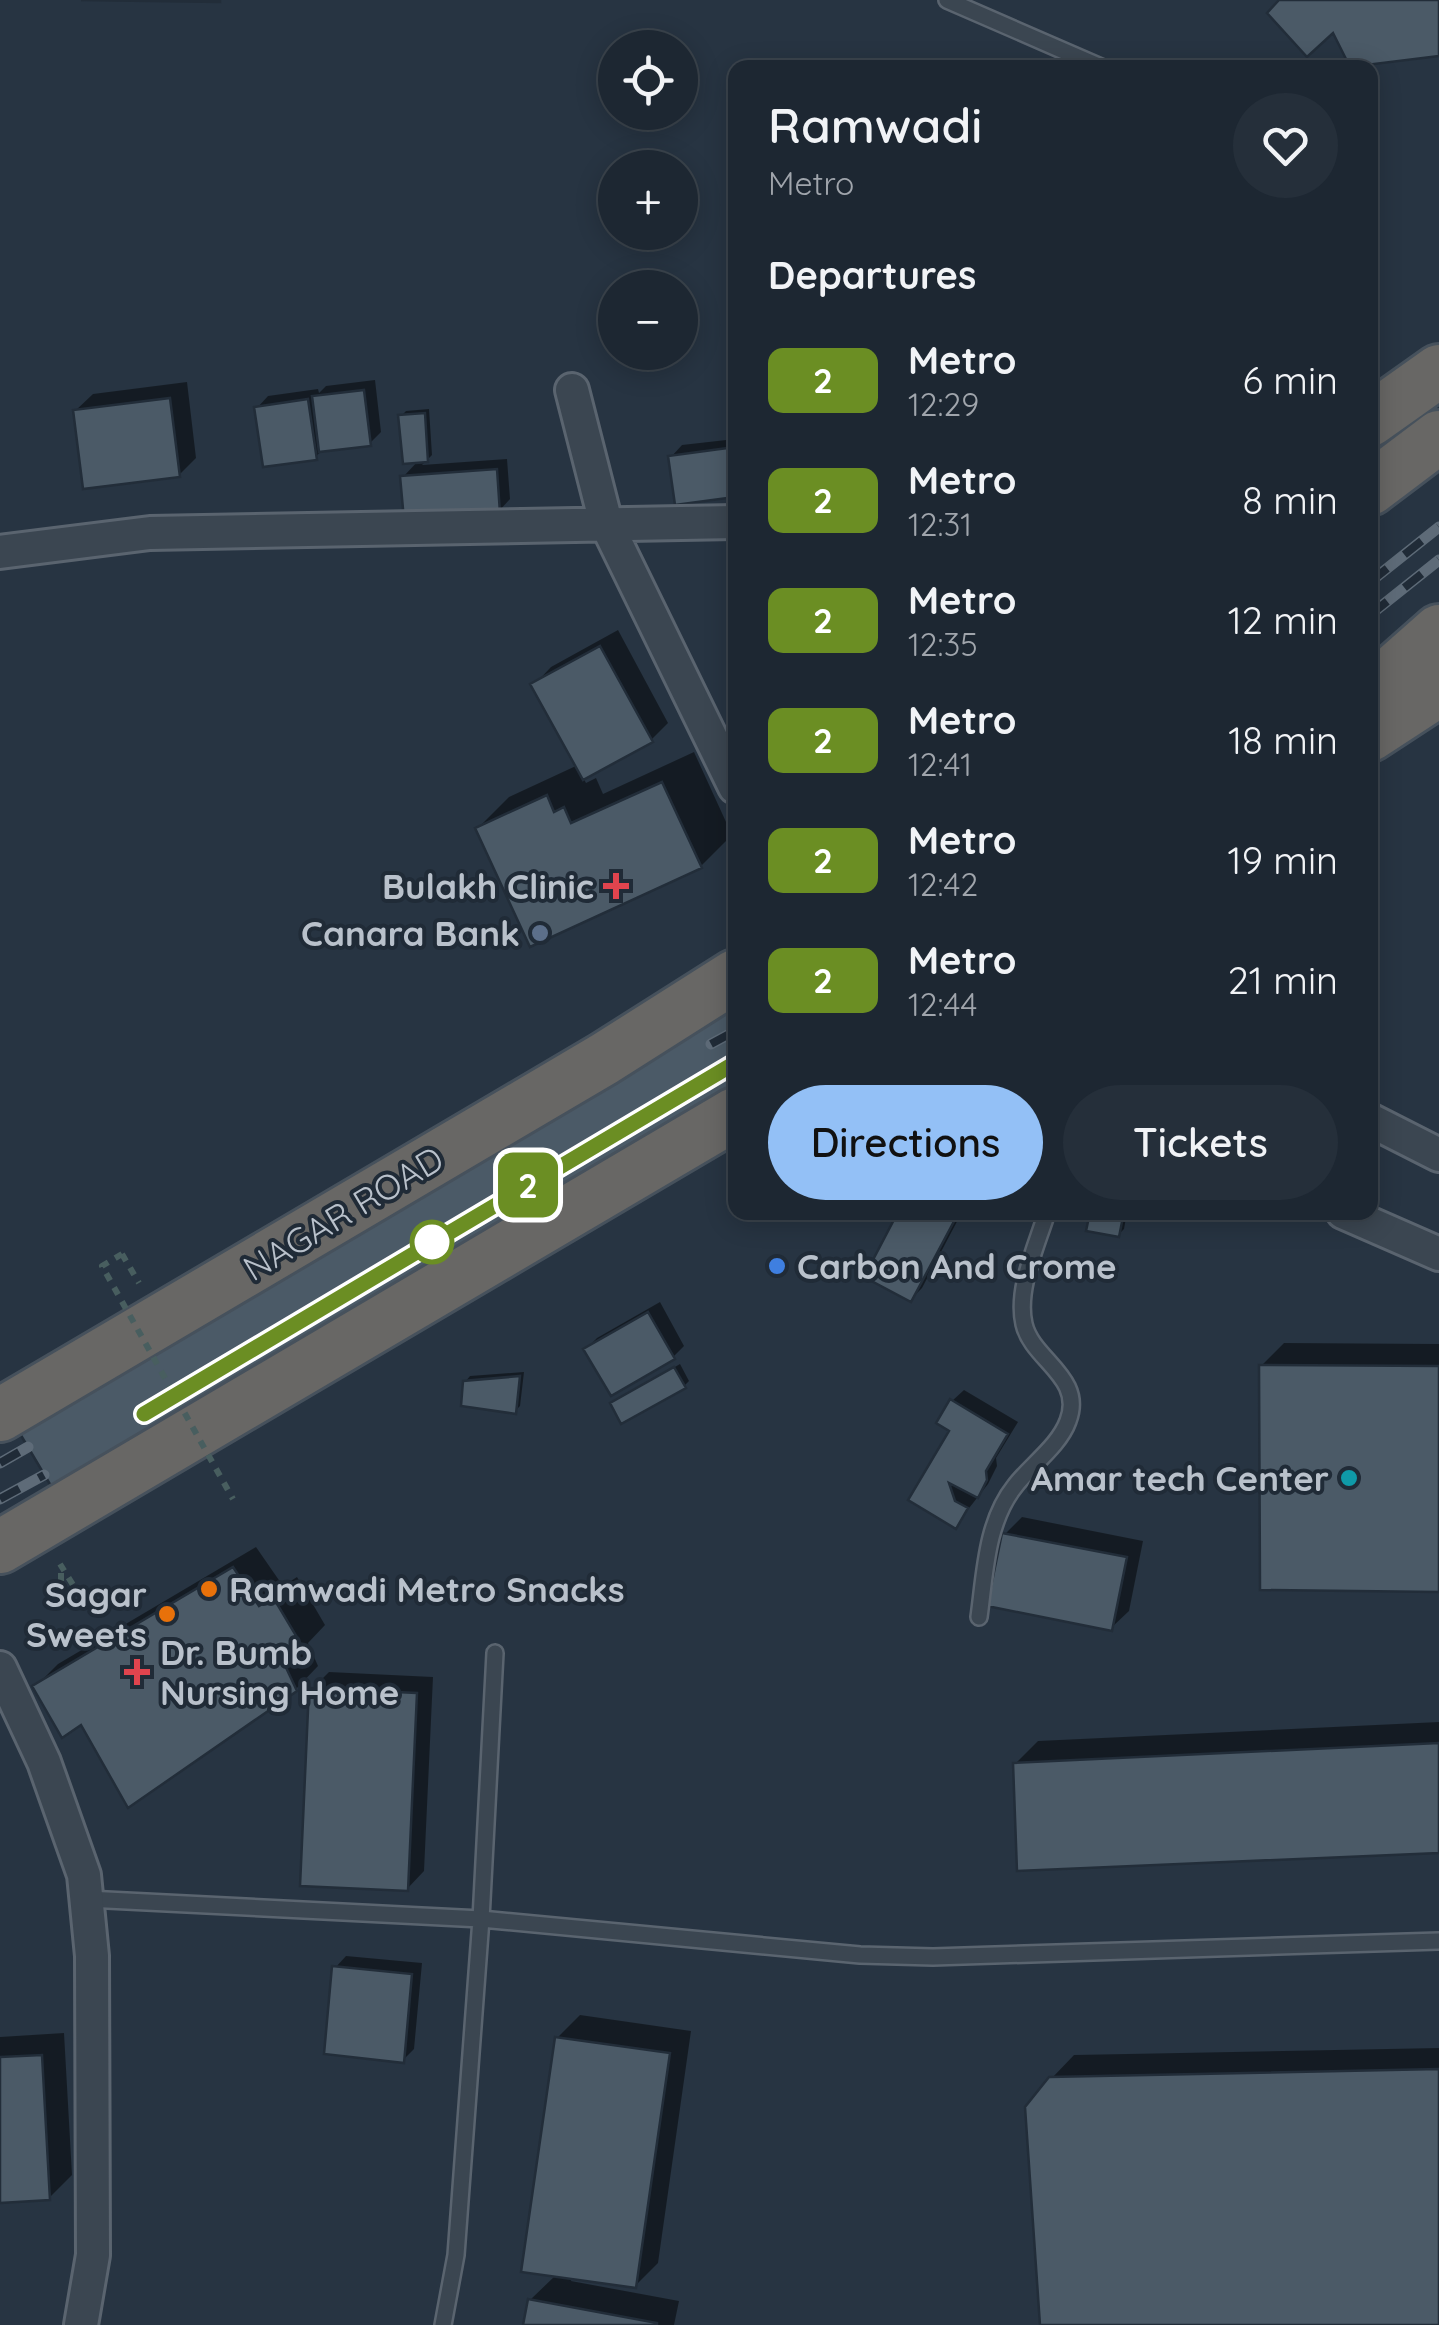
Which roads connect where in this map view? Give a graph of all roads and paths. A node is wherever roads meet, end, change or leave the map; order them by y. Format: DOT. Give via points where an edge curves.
graph roads {
  1 [pos="947,0"];
  2 [pos="1085,60"];
  3 [pos="1439,371"];
  4 [pos="572,390"];
  5 [pos="1378,414"];
  6 [pos="1439,437"];
  7 [pos="1378,484"];
  8 [pos="728,522"];
  9 [pos="606,523"];
  10 [pos="0,552"];
  11 [pos="1439,631"];
  12 [pos="1378,685"];
  13 [pos="1439,690"];
  14 [pos="1378,730"];
  15 [pos="728,773"];
  16 [pos="728,980"];
  17 [pos="728,1118"];
  18 [pos="1378,1124"];
  19 [pos="1439,1155"];
  20 [pos="1045,1220"];
  21 [pos="1361,1220"];
  22 [pos="122,1254"];
  23 [pos="1439,1254"];
  24 [pos="0,1415"];
  25 [pos="233,1499"];
  26 [pos="0,1547"];
  27 [pos="61,1566"];
  28 [pos="61,1596"];
  29 [pos="980,1617"];
  30 [pos="495,1654"];
  31 [pos="0,1668"];
  32 [pos="87,1899"];
  33 [pos="482,1919"];
  34 [pos="1439,1941"];
  35 [pos="81,2325"];
  36 [pos="443,2325"];
  1 -- 2 [label="lane"];
  3 -- 5 [label="highway"];
  4 -- 9 [label="street"];
  6 -- 7 [label="highway"];
  8 -- 9 [label="street"];
  9 -- 10 [label="street" via="150,532"];
  9 -- 15 [label="street"];
  11 -- 12 [label="highway"];
  13 -- 14 [label="highway"];
  16 -- 24 [label="highway, NAGAR ROAD"];
  17 -- 26 [label="highway"];
  18 -- 19 [label="street"];
  20 -- 29 [label="lane" via="1022,1319 1029,1342 1064,1378 1071,1400 1068,1423 1012,1489 990,1539"];
  21 -- 23 [label="street"];
  22 -- 25 [label="path, bridge" via="102,1266"];
  27 -- 28 [label="path"];
  30 -- 33 [label="lane"];
  31 -- 32 [label="street" via="44,1762"];
  32 -- 33 [label="lane"];
  32 -- 35 [label="street" via="94,2255"];
  33 -- 34 [label="lane" via="934,1957"];
  33 -- 36 [label="lane" via="456,2255"];
}
